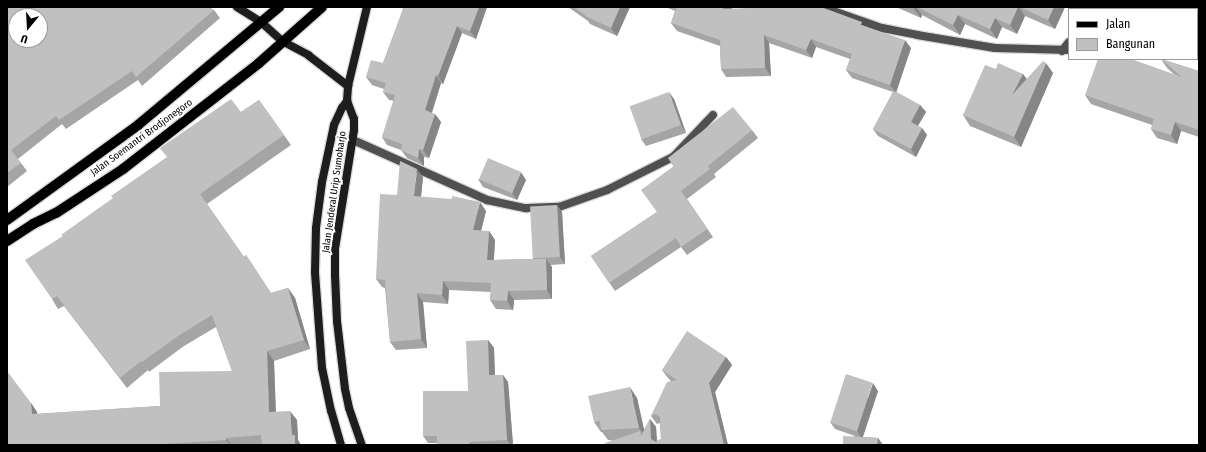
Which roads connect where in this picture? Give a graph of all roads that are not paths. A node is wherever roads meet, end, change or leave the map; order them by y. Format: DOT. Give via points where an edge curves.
graph roads {
  1 [pos="237,7"];
  2 [pos="279,7"];
  3 [pos="322,7"];
  4 [pos="367,7"];
  5 [pos="822,7"];
  6 [pos="260,22"];
  7 [pos="282,41"];
  8 [pos="1065,51"];
  9 [pos="348,86"];
  10 [pos="347,100"];
  11 [pos="713,115"];
  12 [pos="353,140"];
  13 [pos="7,220"];
  14 [pos="7,241"];
  15 [pos="341,445"];
  16 [pos="362,445"];
  1 -- 6 [label="street"];
  2 -- 6 [label="main road, Jalan Soemantri Brodjonegoro"];
  3 -- 7 [label="main road, Jalan Soemantri Brodjonegoro"];
  4 -- 9 [label="street"];
  5 -- 8 [label="street" via="882,28 917,35 995,48"];
  6 -- 7 [label="street"];
  6 -- 13 [label="main road, Jalan Soemantri Brodjonegoro" via="138,125"];
  7 -- 9 [label="street" via="308,55"];
  7 -- 14 [label="main road, Jalan Soemantri Brodjonegoro" via="259,64 123,170"];
  9 -- 10 [label="street"];
  10 -- 12 [label="street, Jalan Jenderal Urip Sumoharjo" via="354,118"];
  10 -- 15 [label="street, Jalan Jenderal Urip Sumoharjo" via="334,125 322,182 314,272 322,368 327,398"];
  11 -- 12 [label="street" via="673,157 608,190 559,207 526,208 487,200"];
  12 -- 16 [label="street, Jalan Jenderal Urip Sumoharjo" via="335,248 335,275 337,321 345,389"];
}
